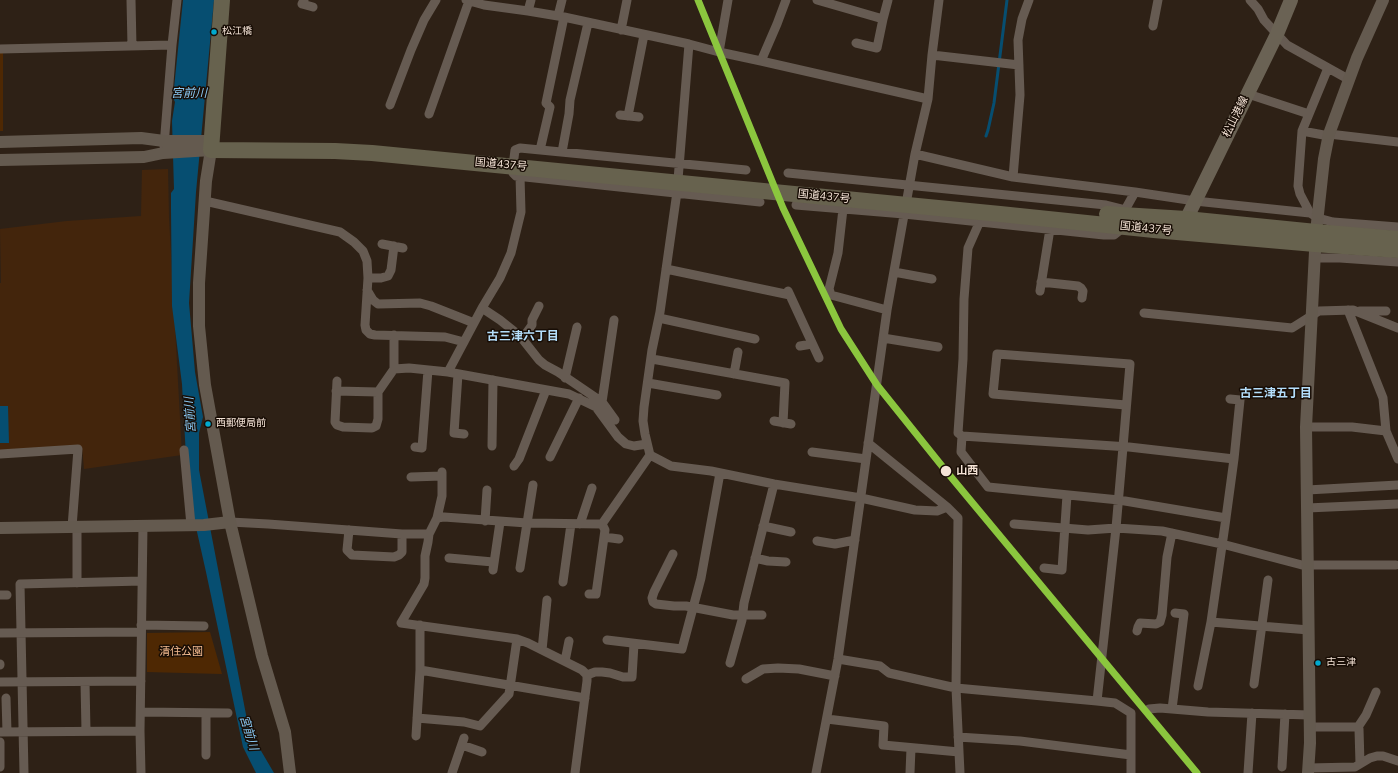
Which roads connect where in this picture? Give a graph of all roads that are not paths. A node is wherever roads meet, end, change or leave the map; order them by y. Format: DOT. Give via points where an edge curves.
graph roads {
  1 [pos="131,0"];
  2 [pos="178,0"];
  3 [pos="222,0"];
  4 [pos="304,0"];
  5 [pos="436,0"];
  6 [pos="468,0"];
  7 [pos="531,0"];
  8 [pos="562,0"];
  9 [pos="627,0"];
  10 [pos="728,0"];
  11 [pos="786,0"];
  12 [pos="817,0"];
  13 [pos="888,0"];
  14 [pos="940,0"];
  15 [pos="1028,0"];
  16 [pos="1158,0"];
  17 [pos="1250,0"];
  18 [pos="1290,0"];
  19 [pos="1383,0"];
  20 [pos="484,3"];
  21 [pos="313,7"];
  22 [pos="528,11"];
  23 [pos="561,17"];
  24 [pos="883,19"];
  25 [pos="588,23"];
  26 [pos="1153,26"];
  27 [pos="621,30"];
  28 [pos="1276,34"];
  29 [pos="644,35"];
  30 [pos="856,43"];
  31 [pos="689,44"];
  32 [pos="172,45"];
  33 [pos="132,46"];
  34 [pos="0,49"];
  35 [pos="719,52"];
  36 [pos="932,54"];
  37 [pos="761,61"];
  38 [pos="1019,65"];
  39 [pos="1328,68"];
  40 [pos="1348,79"];
  41 [pos="1248,94"];
  42 [pos="928,99"];
  43 [pos="390,105"];
  44 [pos="429,114"];
  45 [pos="1309,114"];
  46 [pos="639,117"];
  47 [pos="1302,131"];
  48 [pos="1329,135"];
  49 [pos="0,142"];
  50 [pos="1398,142"];
  51 [pos="208,145"];
  52 [pos="165,147"];
  53 [pos="540,150"];
  54 [pos="562,152"];
  55 [pos="915,154"];
  56 [pos="0,160"];
  57 [pos="680,164"];
  58 [pos="516,166"];
  59 [pos="746,170"];
  60 [pos="788,173"];
  61 [pos="1013,177"];
  62 [pos="909,186"];
  63 [pos="677,192"];
  64 [pos="1135,192"];
  65 [pos="205,201"];
  66 [pos="1195,201"];
  67 [pos="760,202"];
  68 [pos="796,205"];
  69 [pos="843,209"];
  70 [pos="904,214"];
  71 [pos="1125,217"];
  72 [pos="980,221"];
  73 [pos="1183,226"];
  74 [pos="1398,227"];
  75 [pos="1050,229"];
  76 [pos="1314,233"];
  77 [pos="1398,239"];
  78 [pos="382,244"];
  79 [pos="1398,250"];
  80 [pos="1398,262"];
  81 [pos="666,269"];
  82 [pos="894,272"];
  83 [pos="368,278"];
  84 [pos="932,279"];
  85 [pos="367,290"];
  86 [pos="1082,298"];
  87 [pos="540,306"];
  88 [pos="482,308"];
  89 [pos="887,310"];
  90 [pos="1350,310"];
  91 [pos="1386,311"];
  92 [pos="1144,313"];
  93 [pos="1312,315"];
  94 [pos="659,318"];
  95 [pos="614,320"];
  96 [pos="474,323"];
  97 [pos="577,327"];
  98 [pos="1398,328"];
  99 [pos="394,335"];
  100 [pos="883,338"];
  101 [pos="522,339"];
  102 [pos="755,339"];
  103 [pos="464,342"];
  104 [pos="812,344"];
  105 [pos="800,346"];
  106 [pos="938,347"];
  107 [pos="738,352"];
  108 [pos="652,358"];
  109 [pos="819,358"];
  110 [pos="394,369"];
  111 [pos="428,370"];
  112 [pos="453,373"];
  113 [pos="734,374"];
  114 [pos="565,378"];
  115 [pos="493,380"];
  116 [pos="337,381"];
  117 [pos="648,383"];
  118 [pos="546,390"];
  119 [pos="336,391"];
  120 [pos="378,392"];
  121 [pos="717,395"];
  122 [pos="579,398"];
  123 [pos="1230,399"];
  124 [pos="602,402"];
  125 [pos="1126,405"];
  126 [pos="615,420"];
  127 [pos="783,423"];
  128 [pos="1306,428"];
  129 [pos="1386,431"];
  130 [pos="464,434"];
  131 [pos="962,436"];
  132 [pos="868,443"];
  133 [pos="647,444"];
  134 [pos="492,446"];
  135 [pos="415,447"];
  136 [pos="1123,447"];
  137 [pos="184,450"];
  138 [pos="812,452"];
  139 [pos="0,454"];
  140 [pos="650,455"];
  141 [pos="550,457"];
  142 [pos="866,459"];
  143 [pos="1234,459"];
  144 [pos="1398,459"];
  145 [pos="514,466"];
  146 [pos="720,473"];
  147 [pos="411,477"];
  148 [pos="774,484"];
  149 [pos="533,485"];
  150 [pos="1398,485"];
  151 [pos="592,488"];
  152 [pos="487,490"];
  153 [pos="1307,490"];
  154 [pos="1067,495"];
  155 [pos="860,498"];
  156 [pos="1119,500"];
  157 [pos="1398,504"];
  158 [pos="948,507"];
  159 [pos="1307,508"];
  160 [pos="437,518"];
  161 [pos="1226,518"];
  162 [pos="485,521"];
  163 [pos="230,522"];
  164 [pos="500,522"];
  165 [pos="528,523"];
  166 [pos="575,524"];
  167 [pos="602,524"];
  168 [pos="1014,524"];
  169 [pos="192,525"];
  170 [pos="143,526"];
  171 [pos="763,526"];
  172 [pos="74,527"];
  173 [pos="0,528"];
  174 [pos="1064,528"];
  175 [pos="1116,528"];
  176 [pos="349,530"];
  177 [pos="791,532"];
  178 [pos="1172,533"];
  179 [pos="402,534"];
  180 [pos="429,534"];
  181 [pos="604,537"];
  182 [pos="620,540"];
  183 [pos="855,540"];
  184 [pos="817,541"];
  185 [pos="1222,544"];
  186 [pos="673,554"];
  187 [pos="449,558"];
  188 [pos="755,558"];
  189 [pos="786,562"];
  190 [pos="1309,565"];
  191 [pos="1396,565"];
  192 [pos="520,568"];
  193 [pos="1044,568"];
  194 [pos="1268,580"];
  195 [pos="142,581"];
  196 [pos="77,582"];
  197 [pos="563,582"];
  198 [pos="589,594"];
  199 [pos="547,600"];
  200 [pos="693,608"];
  201 [pos="1175,613"];
  202 [pos="743,615"];
  203 [pos="762,615"];
  204 [pos="1211,622"];
  205 [pos="420,625"];
  206 [pos="204,626"];
  207 [pos="1262,627"];
  208 [pos="141,629"];
  209 [pos="1309,630"];
  210 [pos="1137,631"];
  211 [pos="0,632"];
  212 [pos="21,632"];
  213 [pos="517,639"];
  214 [pos="607,640"];
  215 [pos="569,641"];
  216 [pos="634,644"];
  217 [pos="542,650"];
  218 [pos="838,659"];
  219 [pos="565,661"];
  220 [pos="730,663"];
  221 [pos="420,670"];
  222 [pos="587,675"];
  223 [pos="835,676"];
  224 [pos="746,679"];
  225 [pos="141,681"];
  226 [pos="0,682"];
  227 [pos="22,682"];
  228 [pos="85,682"];
  229 [pos="1254,684"];
  230 [pos="510,685"];
  231 [pos="1198,686"];
  232 [pos="956,688"];
  233 [pos="1376,692"];
  234 [pos="6,698"];
  235 [pos="585,698"];
  236 [pos="1097,701"];
  237 [pos="1149,709"];
  238 [pos="1172,709"];
  239 [pos="141,712"];
  240 [pos="206,713"];
  241 [pos="1252,713"];
  242 [pos="228,714"];
  243 [pos="1285,714"];
  244 [pos="417,718"];
  245 [pos="827,719"];
  246 [pos="1310,721"];
  247 [pos="1358,727"];
  248 [pos="86,731"];
  249 [pos="140,731"];
  250 [pos="3,732"];
  251 [pos="23,732"];
  252 [pos="416,736"];
  253 [pos="958,737"];
  254 [pos="0,742"];
  255 [pos="911,748"];
  256 [pos="482,752"];
  257 [pos="959,752"];
  258 [pos="206,755"];
  259 [pos="1131,755"];
  260 [pos="1398,761"];
  261 [pos="1360,764"];
  262 [pos="0,767"];
  263 [pos="1282,767"];
  264 [pos="1308,771"];
  265 [pos="24,773"];
  266 [pos="141,773"];
  267 [pos="290,773"];
  268 [pos="452,773"];
  269 [pos="575,773"];
  270 [pos="816,773"];
  271 [pos="910,773"];
  272 [pos="960,773"];
  273 [pos="1131,773"];
  274 [pos="1248,773"];
  1 -- 33 [label="street"];
  2 -- 32 [label="street"];
  3 -- 51 [label="highway"];
  4 -- 21 [label="street" via="302,4"];
  5 -- 43 [label="street" via="424,20"];
  6 -- 20 [label="street"];
  6 -- 44 [label="street"];
  7 -- 22 [label="street"];
  8 -- 23 [label="street"];
  9 -- 27 [label="street"];
  10 -- 35 [label="street"];
  11 -- 37 [label="street"];
  12 -- 24 [label="street"];
  13 -- 24 [label="street"];
  14 -- 36 [label="street"];
  15 -- 38 [label="street" via="1018,40"];
  16 -- 26 [label="street"];
  17 -- 28 [label="street"];
  18 -- 28 [label="main road, 松山港線"];
  19 -- 40 [label="street"];
  20 -- 22 [label="street"];
  22 -- 23 [label="street"];
  23 -- 25 [label="street"];
  23 -- 53 [label="street" via="546,103 550,108"];
  24 -- 30 [label="street" via="877,48"];
  25 -- 27 [label="street"];
  25 -- 54 [label="street" via="570,100"];
  27 -- 29 [label="street"];
  28 -- 39 [label="street" via="1287,45"];
  28 -- 41 [label="main road, 松山港線"];
  29 -- 31 [label="street"];
  29 -- 46 [label="street" via="624,115"];
  31 -- 35 [label="street"];
  31 -- 57 [label="street"];
  32 -- 33 [label="street"];
  32 -- 52 [label="street"];
  33 -- 34 [label="street"];
  35 -- 37 [label="street"];
  36 -- 38 [label="street"];
  36 -- 42 [label="street"];
  37 -- 42 [label="street"];
  38 -- 61 [label="street" via="1020,95"];
  39 -- 40 [label="street"];
  39 -- 45 [label="street"];
  40 -- 48 [label="street"];
  41 -- 45 [label="street"];
  41 -- 66 [label="main road, 松山港線"];
  42 -- 55 [label="street"];
  45 -- 47 [label="street"];
  47 -- 48 [label="street"];
  47 -- 76 [label="street" via="1298,186"];
  48 -- 50 [label="street"];
  48 -- 76 [label="street"];
  49 -- 52 [label="street" via="141,138"];
  51 -- 52 [label="street"];
  51 -- 58 [label="highway, 国道437号" via="335,151"];
  51 -- 65 [label="street"];
  52 -- 56 [label="street" via="144,157"];
  53 -- 54 [label="street"];
  53 -- 58 [label="street" via="515,150"];
  54 -- 57 [label="street"];
  55 -- 61 [label="street"];
  55 -- 62 [label="street"];
  57 -- 59 [label="street"];
  57 -- 63 [label="street"];
  58 -- 63 [label="street"];
  58 -- 71 [label="highway, 国道437号" via="626,173 1000,210"];
  58 -- 88 [label="street" via="521,212 511,253"];
  60 -- 62 [label="street"];
  61 -- 64 [label="street"];
  62 -- 70 [label="street"];
  62 -- 71 [label="street" via="1106,205"];
  63 -- 67 [label="street"];
  63 -- 81 [label="street"];
  64 -- 66 [label="street"];
  64 -- 71 [label="street"];
  65 -- 83 [label="street" via="340,232 364,251"];
  65 -- 163 [label="street" via="199,326 205,385"];
  66 -- 73 [label="main road, 松山港線"];
  66 -- 76 [label="street"];
  68 -- 69 [label="street"];
  69 -- 70 [label="street"];
  69 -- 89 [label="street" via="838,253 829,289 831,295"];
  70 -- 72 [label="street"];
  70 -- 82 [label="street"];
  71 -- 73 [label="highway, 国道437号"];
  71 -- 75 [label="street" via="1114,235"];
  72 -- 75 [label="street"];
  72 -- 131 [label="street" via="968,248 958,433"];
  73 -- 76 [label="highway, 国道437号"];
  74 -- 76 [label="street" via="1333,222"];
  75 -- 86 [label="street" via="1041,286 1078,286 1083,291"];
  76 -- 77 [label="highway, 国道437号"];
  76 -- 79 [label="highway, 国道437号"];
  76 -- 80 [label="street" via="1340,258"];
  76 -- 93 [label="street"];
  78 -- 83 [label="street" via="399,247 391,270 388,276"];
  81 -- 94 [label="street"];
  81 -- 104 [label="street" via="789,293"];
  82 -- 84 [label="street"];
  82 -- 89 [label="street"];
  83 -- 85 [label="street"];
  85 -- 96 [label="street" via="378,304 420,303"];
  85 -- 99 [label="street" via="366,330 375,335"];
  87 -- 101 [label="street" via="532,320 532,326"];
  88 -- 96 [label="street"];
  88 -- 101 [label="street"];
  89 -- 100 [label="street"];
  90 -- 91 [label="street"];
  90 -- 93 [label="street" via="1319,311"];
  90 -- 98 [label="street"];
  90 -- 129 [label="street" via="1384,398"];
  92 -- 93 [label="street" via="1292,328"];
  93 -- 128 [label="street"];
  94 -- 102 [label="street"];
  94 -- 108 [label="street"];
  95 -- 124 [label="street"];
  96 -- 103 [label="street"];
  97 -- 114 [label="street"];
  99 -- 103 [label="street" via="445,337"];
  99 -- 110 [label="street"];
  100 -- 106 [label="street"];
  100 -- 132 [label="street"];
  101 -- 114 [label="street" via="539,360"];
  103 -- 112 [label="street"];
  104 -- 105 [label="street"];
  104 -- 109 [label="street"];
  107 -- 113 [label="street"];
  108 -- 113 [label="street"];
  108 -- 117 [label="street"];
  110 -- 111 [label="street"];
  110 -- 120 [label="street"];
  111 -- 112 [label="street"];
  111 -- 135 [label="street" via="422,448"];
  112 -- 115 [label="street"];
  112 -- 130 [label="street" via="454,433"];
  113 -- 127 [label="street" via="785,383"];
  114 -- 124 [label="street"];
  115 -- 118 [label="street"];
  115 -- 134 [label="street"];
  116 -- 119 [label="street"];
  117 -- 121 [label="street"];
  117 -- 133 [label="street" via="643,421"];
  118 -- 122 [label="street"];
  118 -- 145 [label="street"];
  119 -- 120 [label="street"];
  119 -- 120 [label="street" via="337,425 372,428 376,426 378,419"];
  122 -- 133 [label="street" via="596,407 626,444"];
  122 -- 141 [label="street"];
  123 -- 143 [label="street" via="1240,400"];
  124 -- 126 [label="street"];
  125 -- 125 [label="street" via="1130,364 997,354 993,394"];
  125 -- 136 [label="street"];
  128 -- 129 [label="street" via="1352,427"];
  128 -- 153 [label="street"];
  129 -- 144 [label="street"];
  131 -- 136 [label="street"];
  131 -- 154 [label="street" via="961,452 988,487"];
  132 -- 142 [label="street"];
  132 -- 158 [label="street"];
  133 -- 140 [label="street"];
  136 -- 143 [label="street"];
  136 -- 156 [label="street"];
  137 -- 169 [label="street"];
  138 -- 142 [label="street"];
  139 -- 172 [label="street" via="78,449"];
  140 -- 146 [label="street" via="671,466"];
  140 -- 167 [label="street"];
  142 -- 155 [label="street"];
  143 -- 161 [label="street"];
  146 -- 148 [label="street"];
  146 -- 200 [label="street"];
  147 -- 160 [label="street" via="442,474 442,496"];
  148 -- 155 [label="street"];
  148 -- 171 [label="street"];
  149 -- 165 [label="street"];
  150 -- 153 [label="street"];
  151 -- 166 [label="street"];
  152 -- 162 [label="street"];
  153 -- 159 [label="street"];
  154 -- 156 [label="street"];
  154 -- 174 [label="street"];
  155 -- 158 [label="street" via="926,512"];
  155 -- 183 [label="street"];
  156 -- 161 [label="street"];
  156 -- 175 [label="street"];
  157 -- 159 [label="street"];
  158 -- 232 [label="street" via="958,518"];
  159 -- 190 [label="street"];
  160 -- 162 [label="street"];
  160 -- 180 [label="street"];
  161 -- 185 [label="street"];
  162 -- 164 [label="street"];
  163 -- 169 [label="street"];
  163 -- 176 [label="street"];
  163 -- 267 [label="street" via="262,656 284,732"];
  164 -- 165 [label="street"];
  164 -- 187 [label="street" via="493,566"];
  165 -- 166 [label="street"];
  165 -- 192 [label="street"];
  166 -- 167 [label="street"];
  166 -- 197 [label="street"];
  167 -- 181 [label="street" via="605,530"];
  168 -- 174 [label="street"];
  169 -- 170 [label="street"];
  170 -- 172 [label="street"];
  170 -- 195 [label="street"];
  171 -- 177 [label="street"];
  171 -- 188 [label="street"];
  172 -- 173 [label="street"];
  172 -- 196 [label="street"];
  174 -- 175 [label="street"];
  174 -- 193 [label="street" via="1062,570"];
  175 -- 178 [label="street"];
  175 -- 236 [label="street"];
  176 -- 179 [label="street"];
  176 -- 179 [label="street" via="347,550 352,555 399,555 402,552"];
  178 -- 185 [label="street"];
  178 -- 210 [label="street" via="1160,622 1140,623"];
  179 -- 180 [label="street"];
  180 -- 205 [label="street" via="424,584 401,623"];
  181 -- 182 [label="street"];
  181 -- 198 [label="street" via="596,594"];
  183 -- 184 [label="street" via="835,544"];
  183 -- 218 [label="street"];
  185 -- 190 [label="street"];
  185 -- 204 [label="street"];
  186 -- 200 [label="street" via="654,592 653,602"];
  188 -- 189 [label="street"];
  188 -- 202 [label="street"];
  190 -- 191 [label="street"];
  190 -- 209 [label="street"];
  194 -- 207 [label="street"];
  195 -- 196 [label="street"];
  195 -- 208 [label="street"];
  196 -- 212 [label="street" via="20,584"];
  199 -- 217 [label="street"];
  200 -- 202 [label="street"];
  200 -- 216 [label="street" via="682,649"];
  201 -- 238 [label="street" via="1184,614 1172,669"];
  202 -- 203 [label="street"];
  202 -- 220 [label="street"];
  204 -- 207 [label="street"];
  204 -- 231 [label="street"];
  205 -- 213 [label="street"];
  205 -- 221 [label="street"];
  206 -- 208 [label="street"];
  207 -- 209 [label="street"];
  207 -- 229 [label="street"];
  208 -- 212 [label="street"];
  208 -- 225 [label="street"];
  209 -- 246 [label="street"];
  211 -- 212 [label="street"];
  212 -- 227 [label="street"];
  213 -- 217 [label="street"];
  213 -- 230 [label="street"];
  214 -- 216 [label="street"];
  215 -- 219 [label="street"];
  216 -- 222 [label="street" via="632,677 602,672"];
  217 -- 219 [label="street"];
  218 -- 223 [label="street"];
  218 -- 232 [label="street" via="880,666 889,673"];
  219 -- 222 [label="street"];
  221 -- 230 [label="street"];
  221 -- 244 [label="street"];
  222 -- 235 [label="street"];
  223 -- 224 [label="street" via="778,668 763,669"];
  223 -- 245 [label="street"];
  225 -- 228 [label="street"];
  225 -- 239 [label="street"];
  226 -- 227 [label="street"];
  227 -- 228 [label="street"];
  227 -- 251 [label="street"];
  228 -- 248 [label="street"];
  230 -- 235 [label="street"];
  230 -- 244 [label="street" via="509,694 480,726 457,721"];
  232 -- 236 [label="street"];
  232 -- 253 [label="street"];
  233 -- 247 [label="street"];
  234 -- 250 [label="street"];
  235 -- 269 [label="street"];
  236 -- 259 [label="street" via="1116,703 1131,713"];
  237 -- 238 [label="street"];
  238 -- 241 [label="street"];
  239 -- 240 [label="street"];
  239 -- 249 [label="street"];
  240 -- 242 [label="street"];
  240 -- 258 [label="street"];
  241 -- 243 [label="street"];
  241 -- 274 [label="street"];
  243 -- 246 [label="street"];
  243 -- 263 [label="street"];
  244 -- 252 [label="street"];
  245 -- 255 [label="street" via="884,726 883,745"];
  245 -- 270 [label="street"];
  246 -- 247 [label="street"];
  246 -- 264 [label="street"];
  247 -- 261 [label="street"];
  248 -- 249 [label="street"];
  248 -- 251 [label="street"];
  249 -- 266 [label="street"];
  250 -- 251 [label="street"];
  251 -- 265 [label="street"];
  253 -- 257 [label="street"];
  253 -- 259 [label="street" via="1020,741"];
  254 -- 262 [label="street"];
  255 -- 257 [label="street"];
  255 -- 271 [label="street"];
  256 -- 268 [label="street" via="463,741"];
  257 -- 272 [label="street"];
  259 -- 273 [label="street"];
  260 -- 261 [label="street" via="1377,756"];
  261 -- 264 [label="street" via="1355,767"];
}
